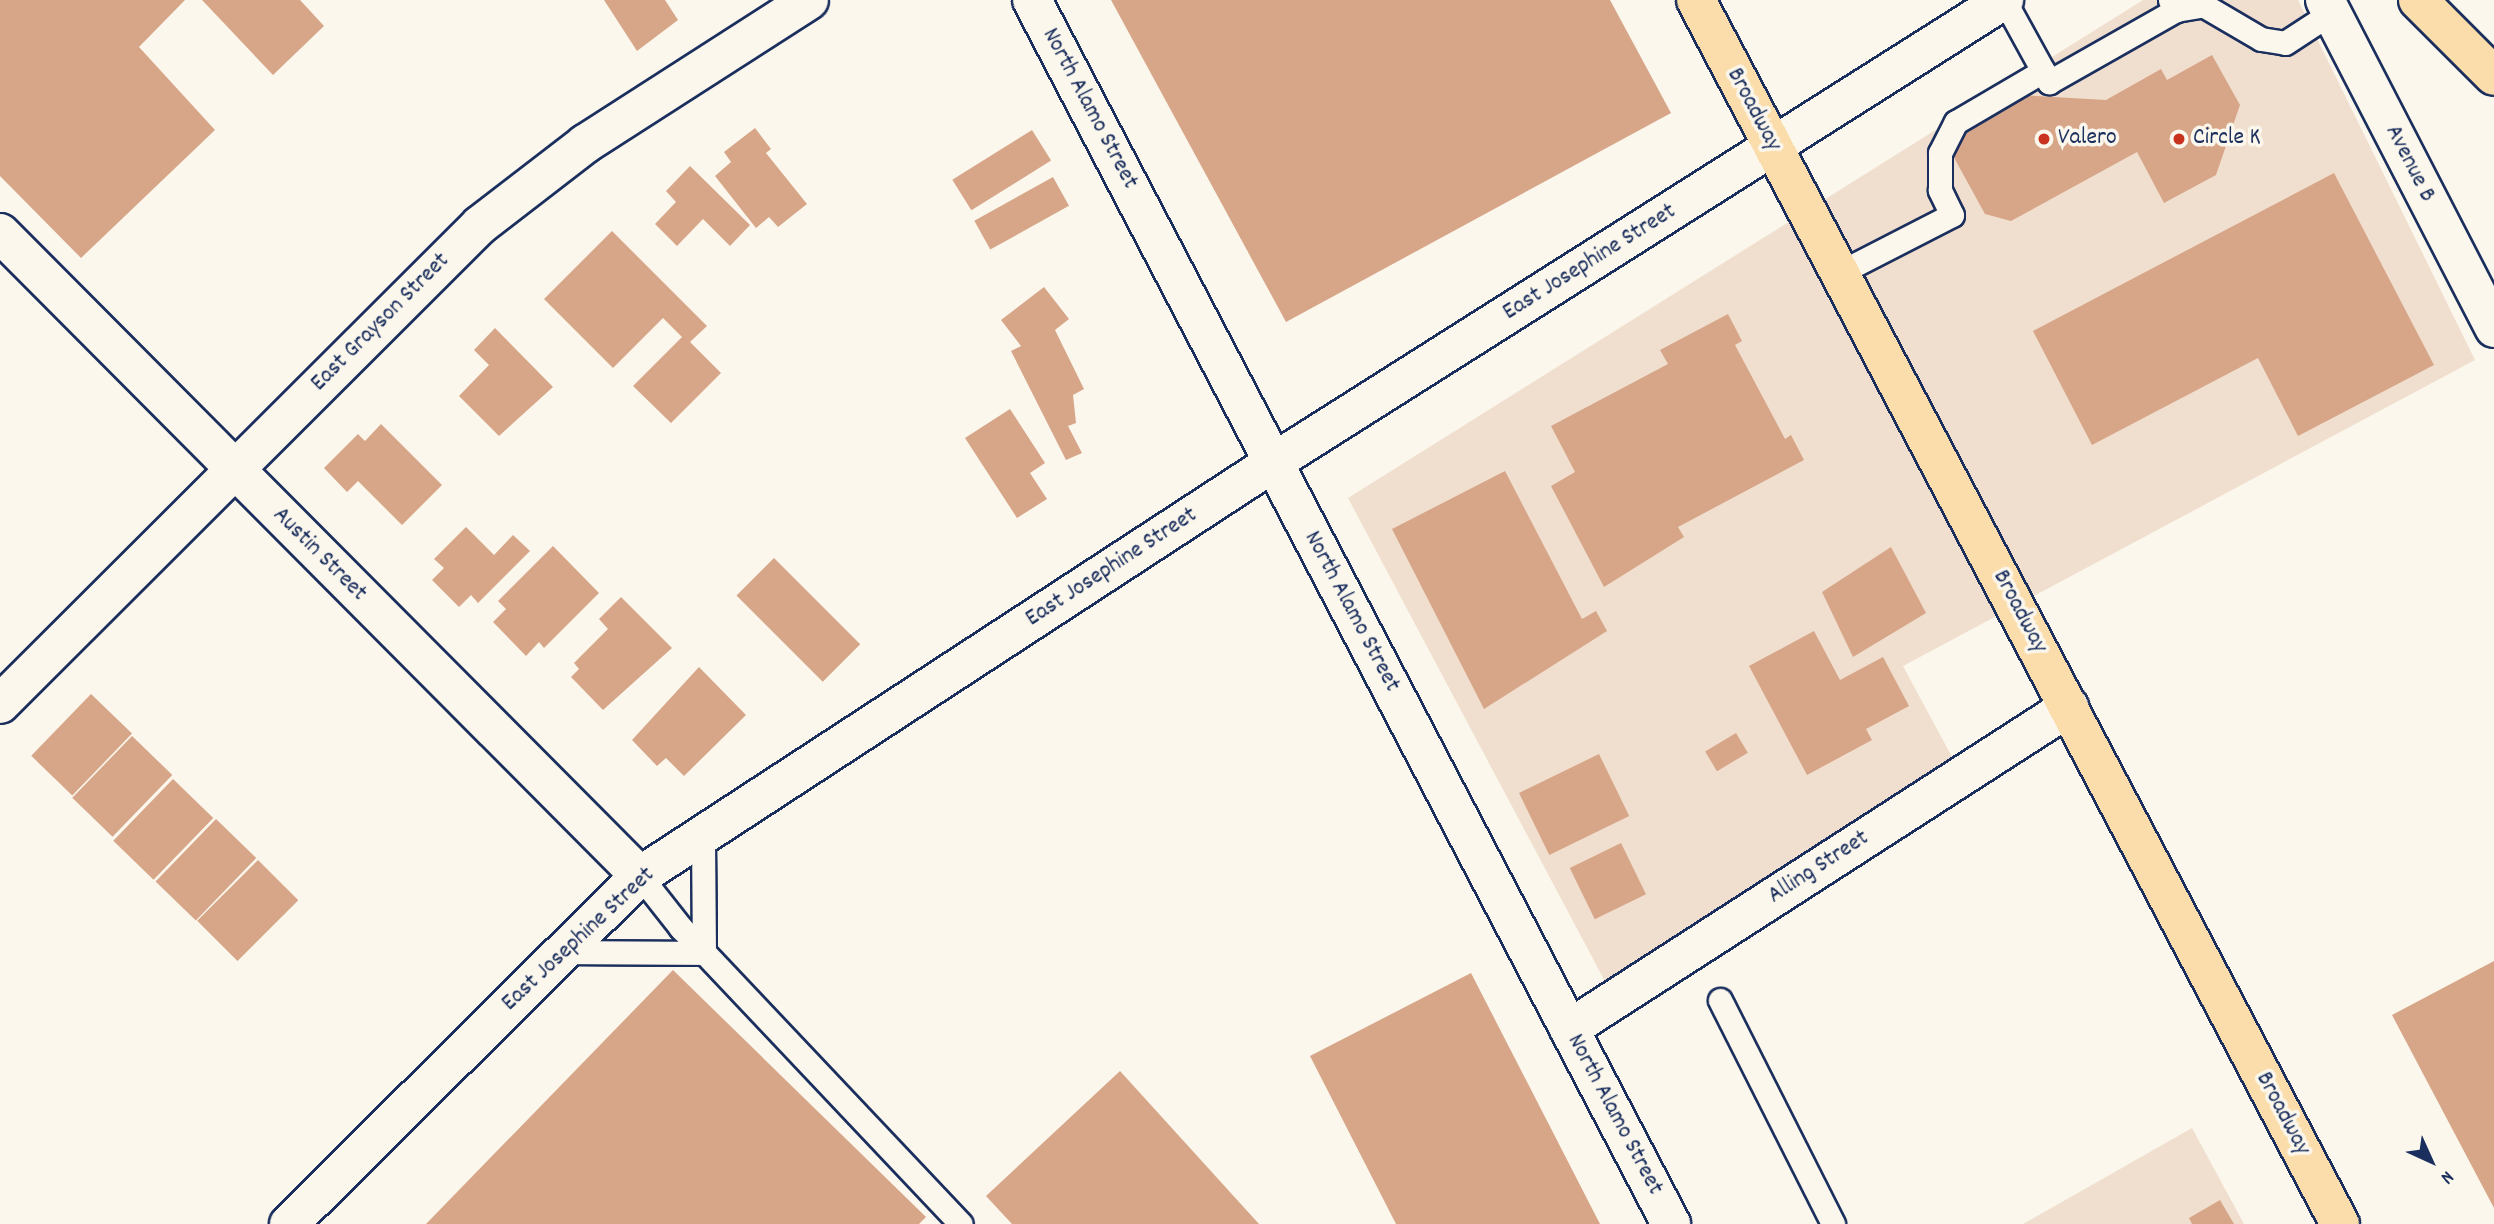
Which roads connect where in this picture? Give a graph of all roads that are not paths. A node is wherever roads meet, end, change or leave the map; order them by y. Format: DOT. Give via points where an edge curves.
graph roads {
  1 [pos="809,0"];
  2 [pos="1032,0"];
  3 [pos="1696,0"];
  4 [pos="2004,0"];
  5 [pos="2418,0"];
  6 [pos="2173,5"];
  7 [pos="2328,7"];
  8 [pos="2043,71"];
  9 [pos="2494,76"];
  10 [pos="1773,148"];
  11 [pos="0,233"];
  12 [pos="1839,273"];
  13 [pos="2494,328"];
  14 [pos="1274,462"];
  15 [pos="233,469"];
  16 [pos="0,704"];
  17 [pos="2069,707"];
  18 [pos="703,836"];
  19 [pos="640,876"];
  20 [pos="563,952"];
  21 [pos="705,953"];
  22 [pos="1720,1000"];
  23 [pos="1569,1029"];
  24 [pos="289,1224"];
  25 [pos="961,1224"];
  26 [pos="1671,1224"];
  27 [pos="1833,1224"];
  28 [pos="2340,1224"];
  1 -- 15 [label="street, East Grayson Street" via="585,144 480,225"];
  2 -- 14 [label="street, North Alamo Street"];
  3 -- 10 [label="main road, Broadway"];
  4 -- 8 [label="lane"];
  4 -- 10 [label="street, East Josephine Street"];
  5 -- 9 [label="main road"];
  6 -- 7 [label="lane" via="2203,5 2261,39 2285,43"];
  6 -- 8 [label="lane" via="2049,82"];
  7 -- 13 [label="street, Avenue B"];
  8 -- 12 [label="lane" via="1956,122 1940,153 1940,190 1952,215"];
  10 -- 12 [label="main road, Broadway"];
  10 -- 14 [label="street, East Josephine Street"];
  11 -- 15 [label="street, Austin Street"];
  12 -- 17 [label="main road, Broadway"];
  14 -- 18 [label="street, East Josephine Street"];
  14 -- 23 [label="street, North Alamo Street"];
  15 -- 16 [label="street, East Grayson Street"];
  15 -- 19 [label="street, Austin Street"];
  17 -- 23 [label="street, Alling Street"];
  17 -- 28 [label="main road, Broadway"];
  18 -- 19 [label="street, East Josephine Street"];
  18 -- 21 [label="lane"];
  19 -- 20 [label="street, East Josephine Street"];
  19 -- 21 [label="lane"];
  20 -- 21 [label="lane"];
  20 -- 24 [label="street, East Josephine Street"];
  21 -- 25 [label="lane"];
  22 -- 27 [label="lane"];
  23 -- 26 [label="street, North Alamo Street"];
}
